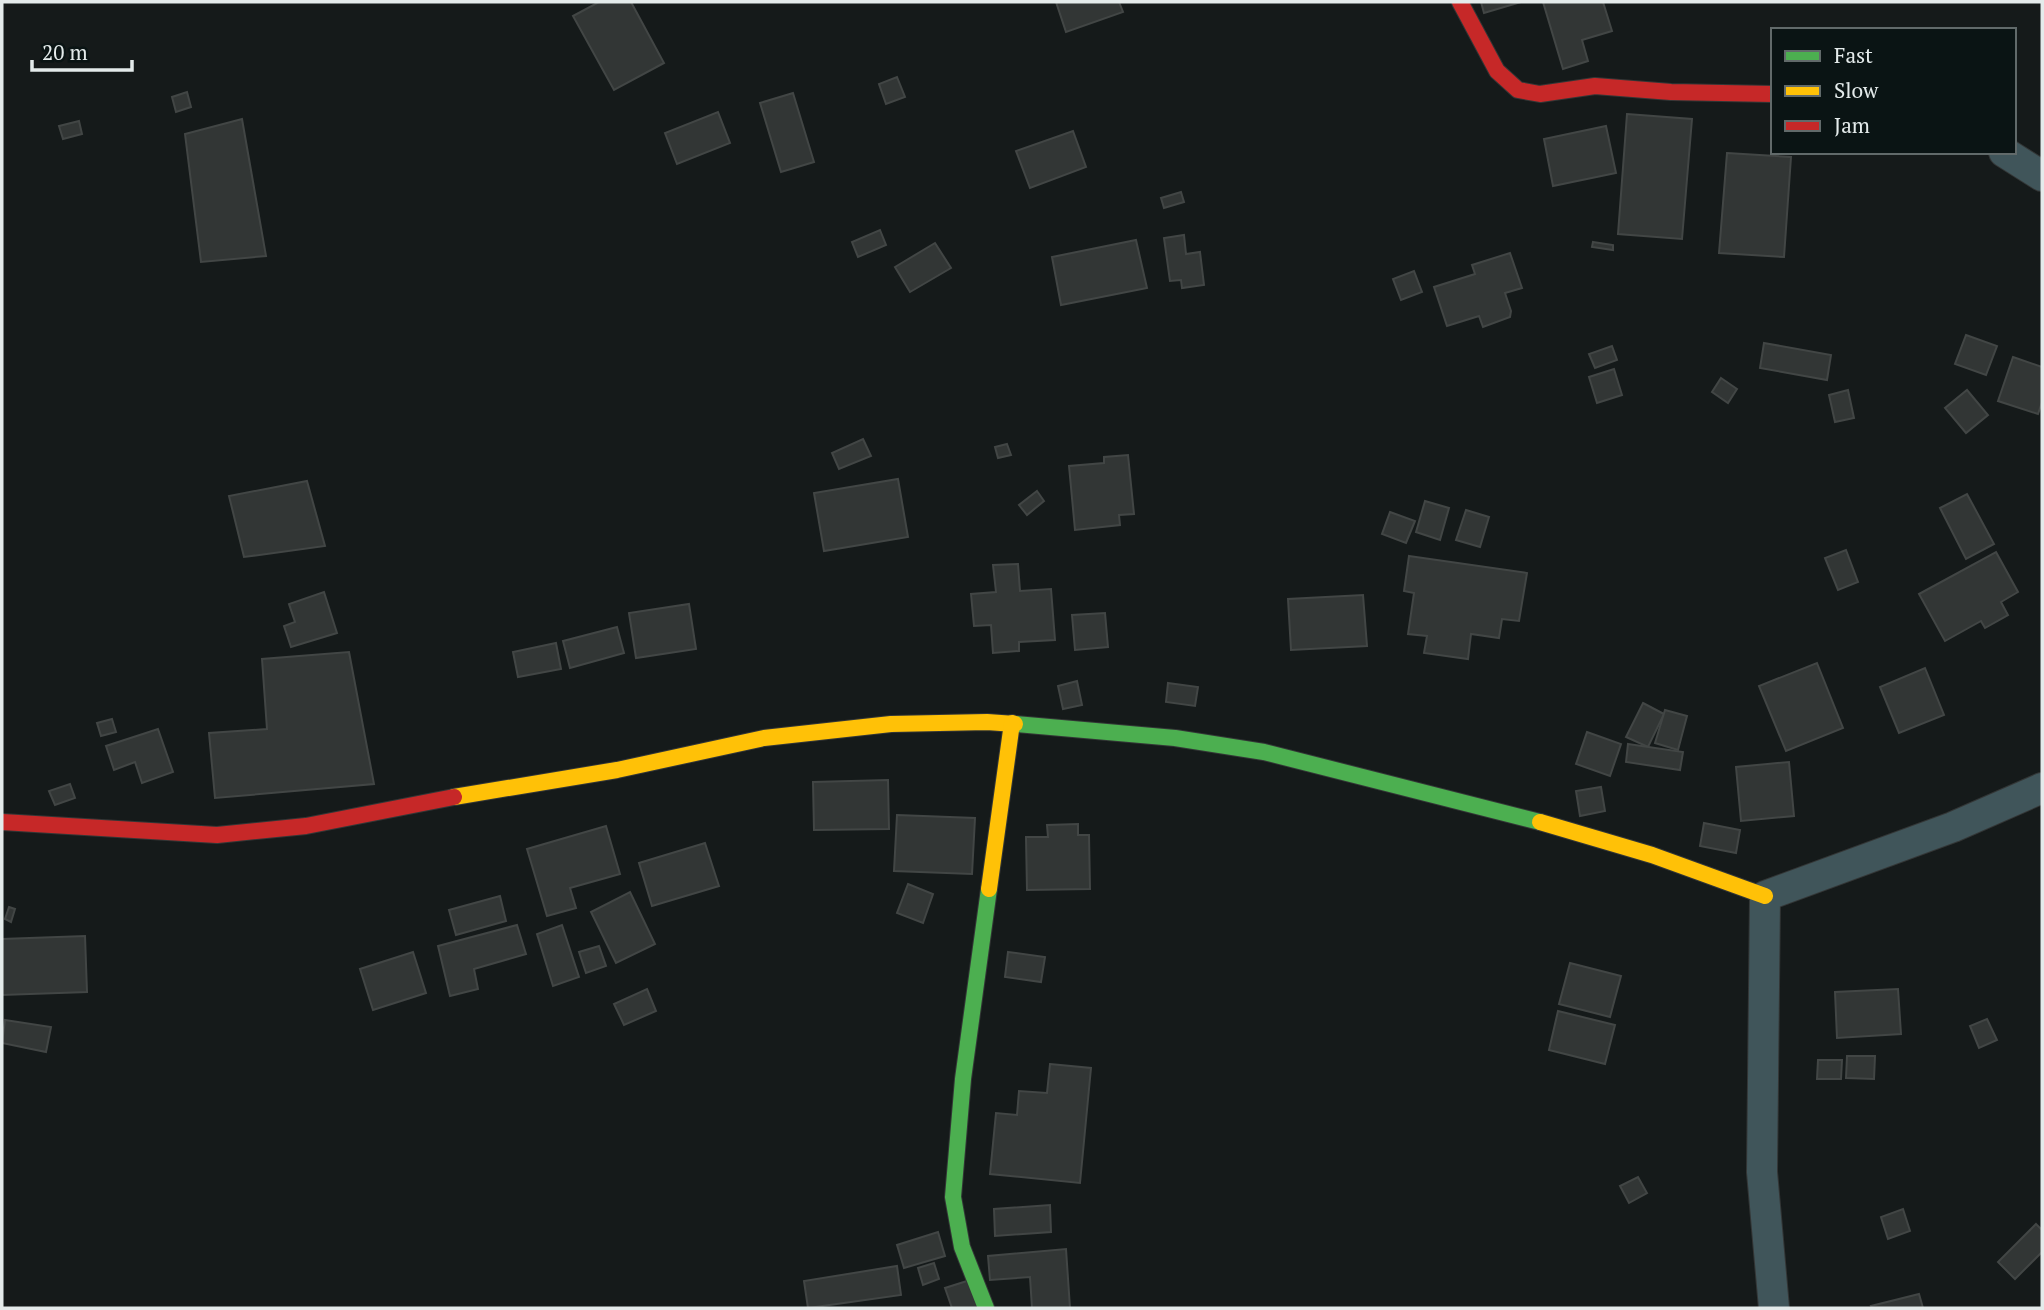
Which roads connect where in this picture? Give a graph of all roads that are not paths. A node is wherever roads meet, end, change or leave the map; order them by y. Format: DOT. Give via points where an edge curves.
graph roads {
  1 [pos="1460,2"];
  2 [pos="1771,94"];
  3 [pos="2007,154"];
  4 [pos="2042,176"];
  5 [pos="1012,723"];
  6 [pos="2042,788"];
  7 [pos="2,822"];
  8 [pos="1765,896"];
  9 [pos="986,1308"];
  10 [pos="1774,1308"];
  1 -- 2 [label="street" via="1497,71 1518,90 1540,94 1595,86"];
  3 -- 4 [label="street"];
  5 -- 7 [label="street" via="891,724 764,738 617,770 238,834"];
  5 -- 8 [label="street" via="1175,738 1264,752 1527,818"];
  5 -- 9 [label="street" via="963,1079 953,1197 962,1247"];
  6 -- 8 [label="street" via="1941,832"];
  8 -- 10 [label="street" via="1762,1172"];
}
